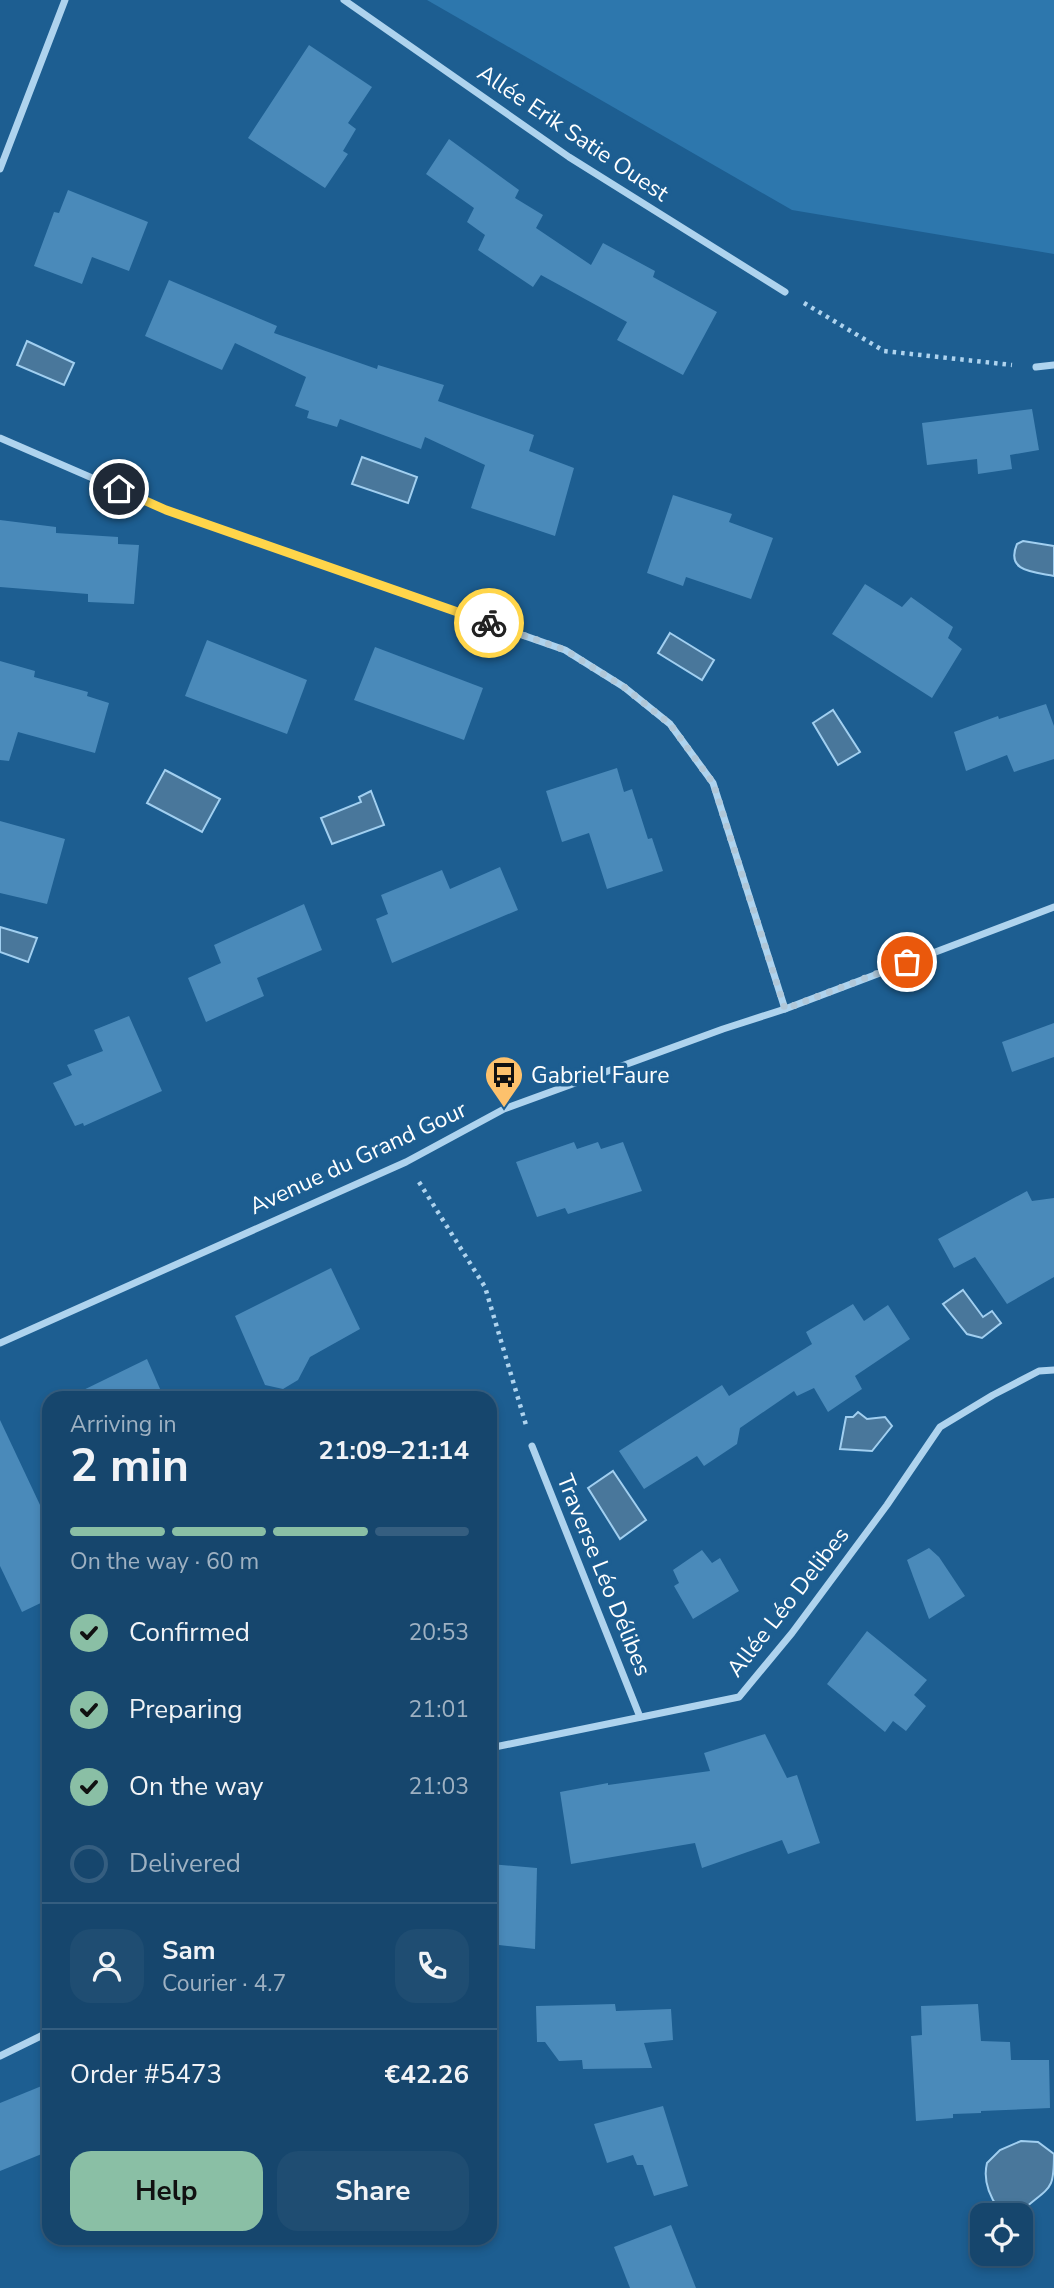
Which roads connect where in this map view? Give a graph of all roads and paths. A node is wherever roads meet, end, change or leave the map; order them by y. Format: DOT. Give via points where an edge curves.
graph roads {
  1 [pos="65,0"];
  2 [pos="344,0"];
  3 [pos="0,169"];
  4 [pos="785,292"];
  5 [pos="1054,365"];
  6 [pos="1037,367"];
  7 [pos="0,438"];
  8 [pos="1054,907"];
  9 [pos="785,1009"];
  10 [pos="406,1162"];
  11 [pos="0,1343"];
  12 [pos="1054,1370"];
  13 [pos="532,1446"];
  14 [pos="640,1717"];
  15 [pos="497,1747"];
  16 [pos="42,2035"];
  17 [pos="0,2056"];
  1 -- 3 [label="street"];
  2 -- 4 [label="street, Allée Erik Satie Ouest" via="569,157"];
  4 -- 6 [label="path" via="884,351"];
  5 -- 6 [label="street"];
  7 -- 9 [label="street" via="166,510 565,650 624,687 670,724 713,783"];
  8 -- 9 [label="street, Avenue du Grand Gour"];
  9 -- 10 [label="street, Avenue du Grand Gour" via="504,1109"];
  10 -- 11 [label="street, Avenue du Grand Gour"];
  10 -- 13 [label="path" via="485,1287"];
  12 -- 14 [label="street, Allée Léo Delibes" via="1040,1371 940,1427 800,1622 739,1698"];
  13 -- 14 [label="street, Traverse Léo Délibes"];
  14 -- 15 [label="street, Allée Léo Delibes"];
  16 -- 17 [label="street"];
}
